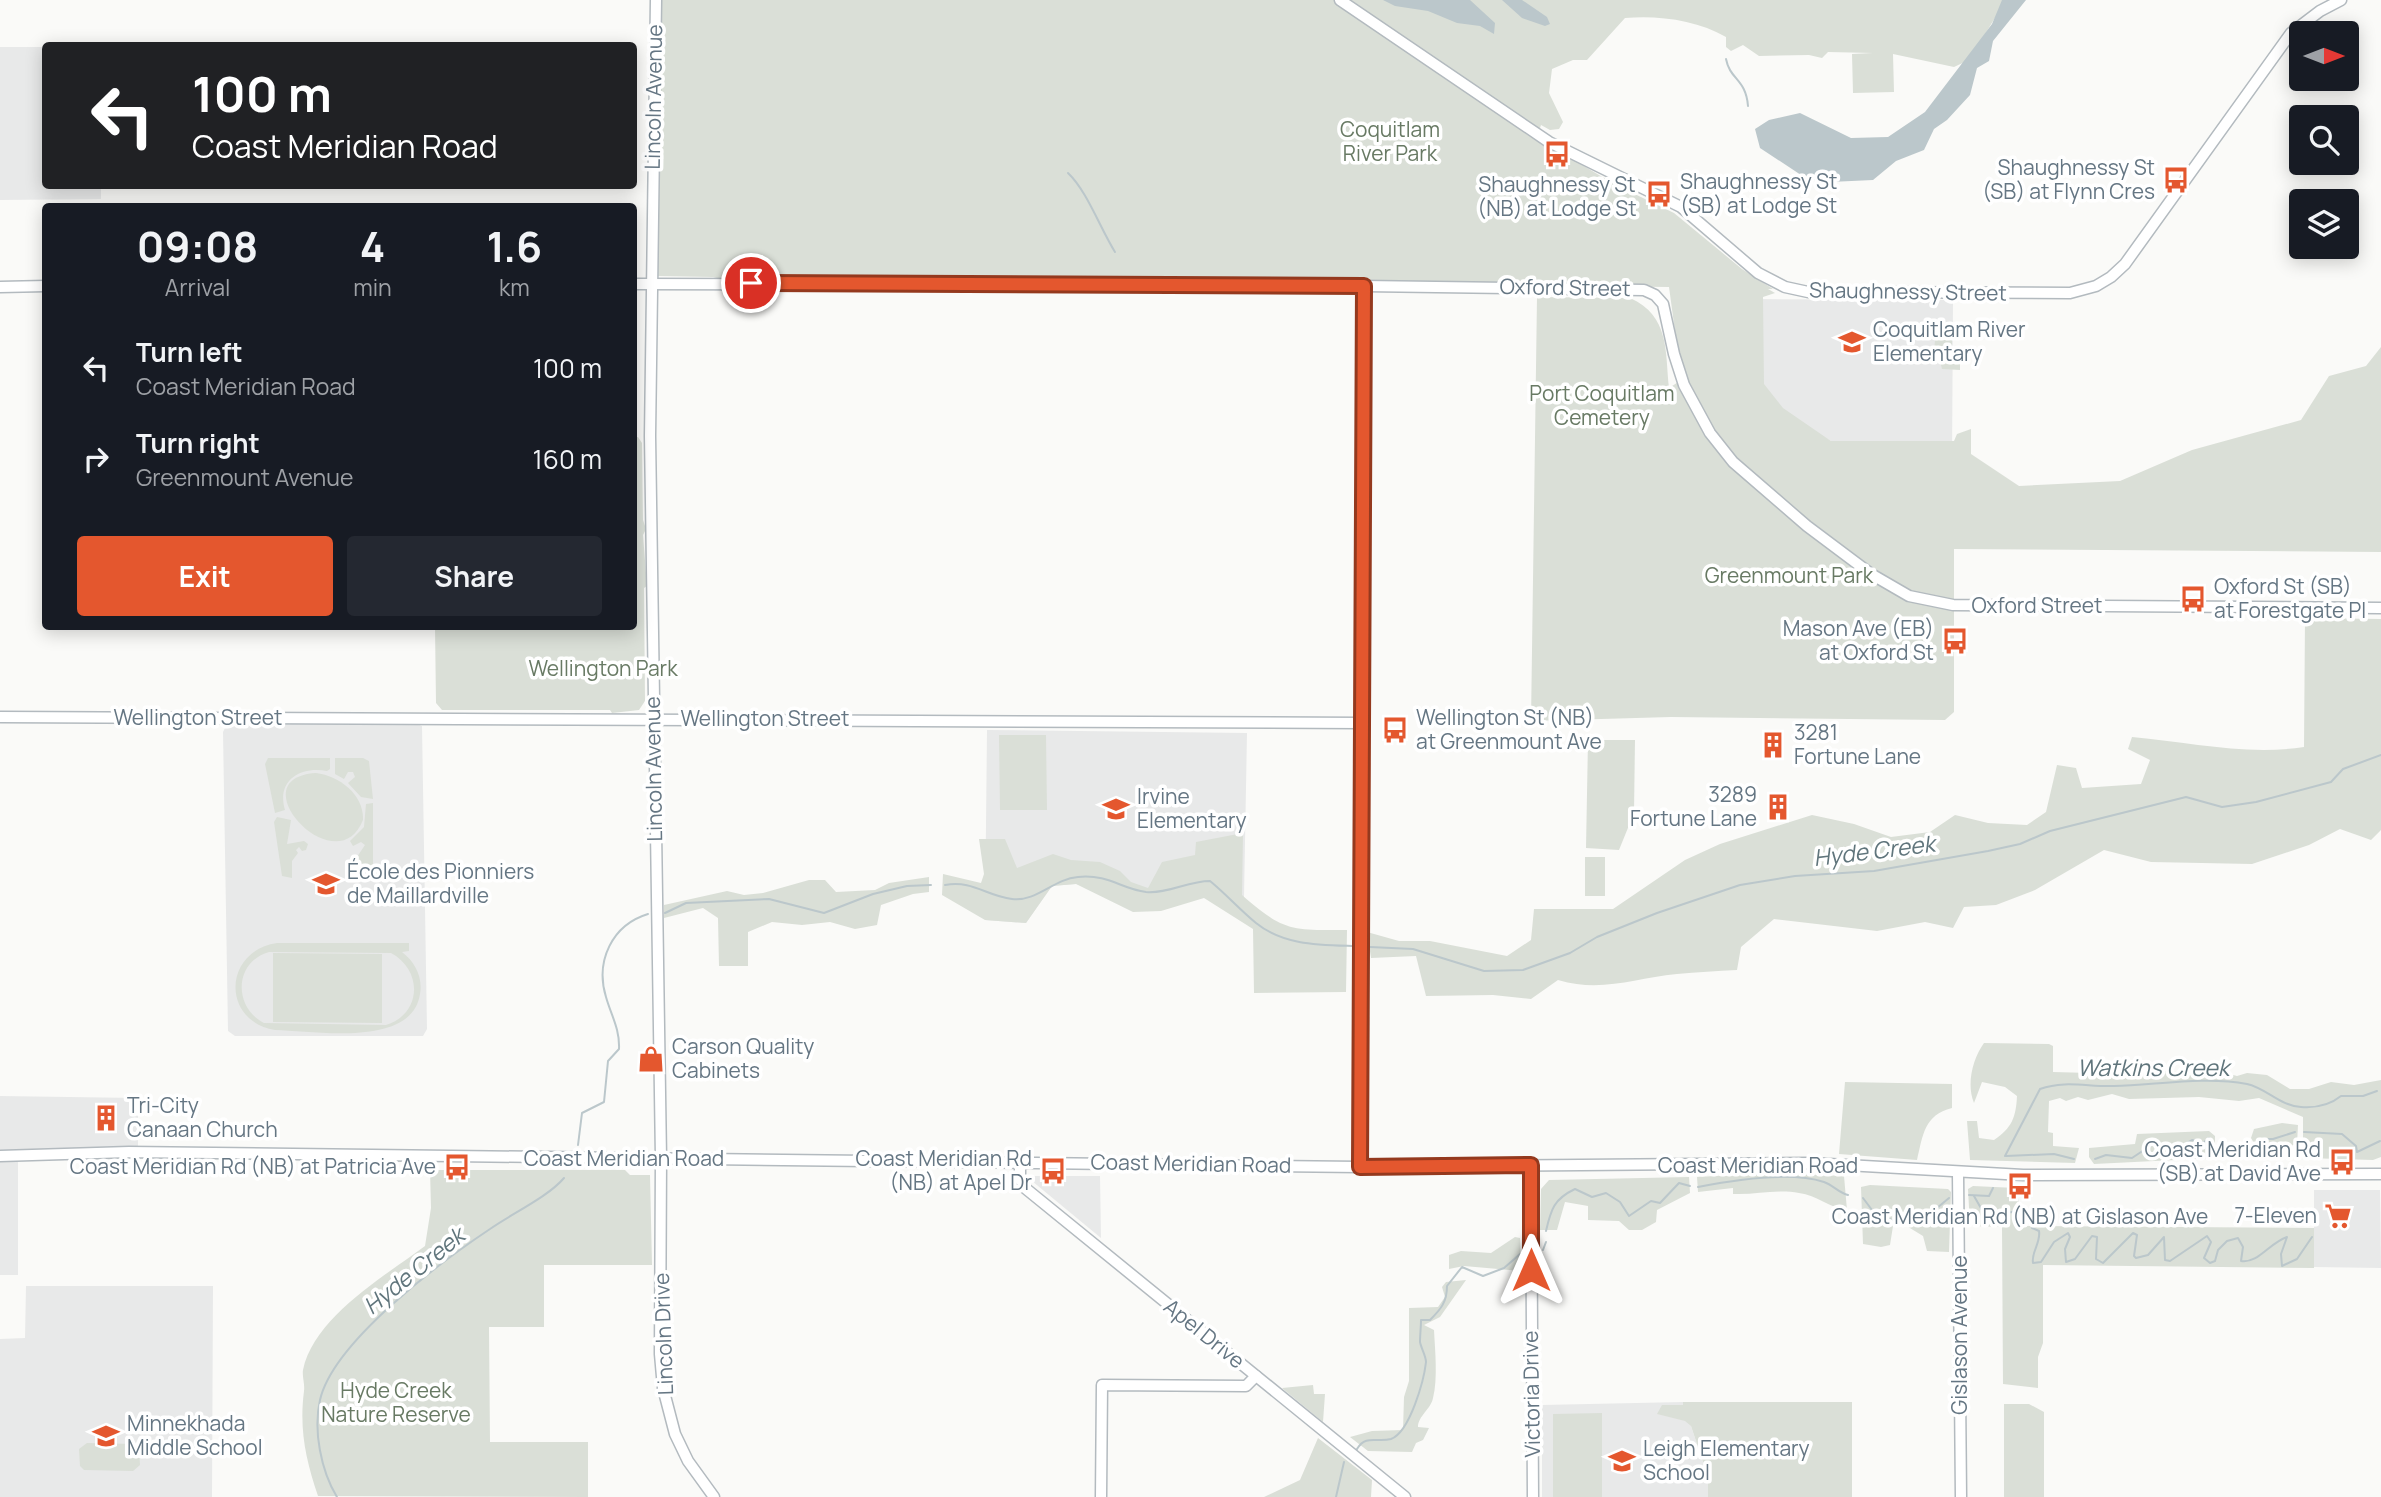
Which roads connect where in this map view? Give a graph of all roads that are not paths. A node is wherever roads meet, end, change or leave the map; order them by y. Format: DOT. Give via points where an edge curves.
graph roads {
  1 [pos="656,0"];
  2 [pos="1340,0"];
  3 [pos="2341,0"];
  4 [pos="650,283"];
  5 [pos="637,284"];
  6 [pos="0,286"];
  7 [pos="42,286"];
  8 [pos="1364,286"];
  9 [pos="2381,608"];
  10 [pos="0,717"];
  11 [pos="653,719"];
  12 [pos="1362,723"];
  13 [pos="0,1156"];
  14 [pos="661,1159"];
  15 [pos="1020,1163"];
  16 [pos="1531,1165"];
  17 [pos="1360,1167"];
  18 [pos="1958,1173"];
  19 [pos="2381,1174"];
  20 [pos="1255,1376"];
  21 [pos="714,1497"];
  22 [pos="1101,1497"];
  23 [pos="1405,1497"];
  24 [pos="1533,1497"];
  25 [pos="1961,1497"];
  1 -- 4 [label="street, Lincoln Avenue"];
  2 -- 3 [label="street, Shaughnessy Street" via="1549,142 1681,206 1758,273 1785,287 1808,292 2000,294 2070,293 2111,277 2125,264 2291,33"];
  4 -- 5 [label="street, Oxford Street"];
  4 -- 8 [label="street, Oxford Street"];
  4 -- 11 [label="street, Lincoln Avenue"];
  6 -- 7 [label="street"];
  8 -- 9 [label="street, Oxford Street" via="1635,289 1652,293 1666,310 1684,385 1726,455 1857,564 1892,587 1926,601 1953,606"];
  8 -- 12 [label="street"];
  10 -- 11 [label="street, Wellington Street"];
  11 -- 12 [label="street, Wellington Street"];
  11 -- 14 [label="street, Lincoln Avenue"];
  12 -- 17 [label="street"];
  13 -- 14 [label="street, Coast Meridian Road" via="129,1152"];
  14 -- 15 [label="street, Coast Meridian Road"];
  14 -- 21 [label="street, Lincoln Drive" via="663,1388 682,1450"];
  15 -- 17 [label="street, Coast Meridian Road"];
  15 -- 20 [label="street, Apel Drive" via="1025,1188"];
  16 -- 17 [label="street, Coast Meridian Road"];
  16 -- 18 [label="street, Coast Meridian Road" via="1811,1163"];
  16 -- 24 [label="street, Victoria Drive"];
  18 -- 19 [label="street, Coast Meridian Road"];
  18 -- 25 [label="street, Gislason Avenue"];
  20 -- 22 [label="street" via="1246,1386 1102,1385"];
  20 -- 23 [label="street, Apel Drive"];
}
